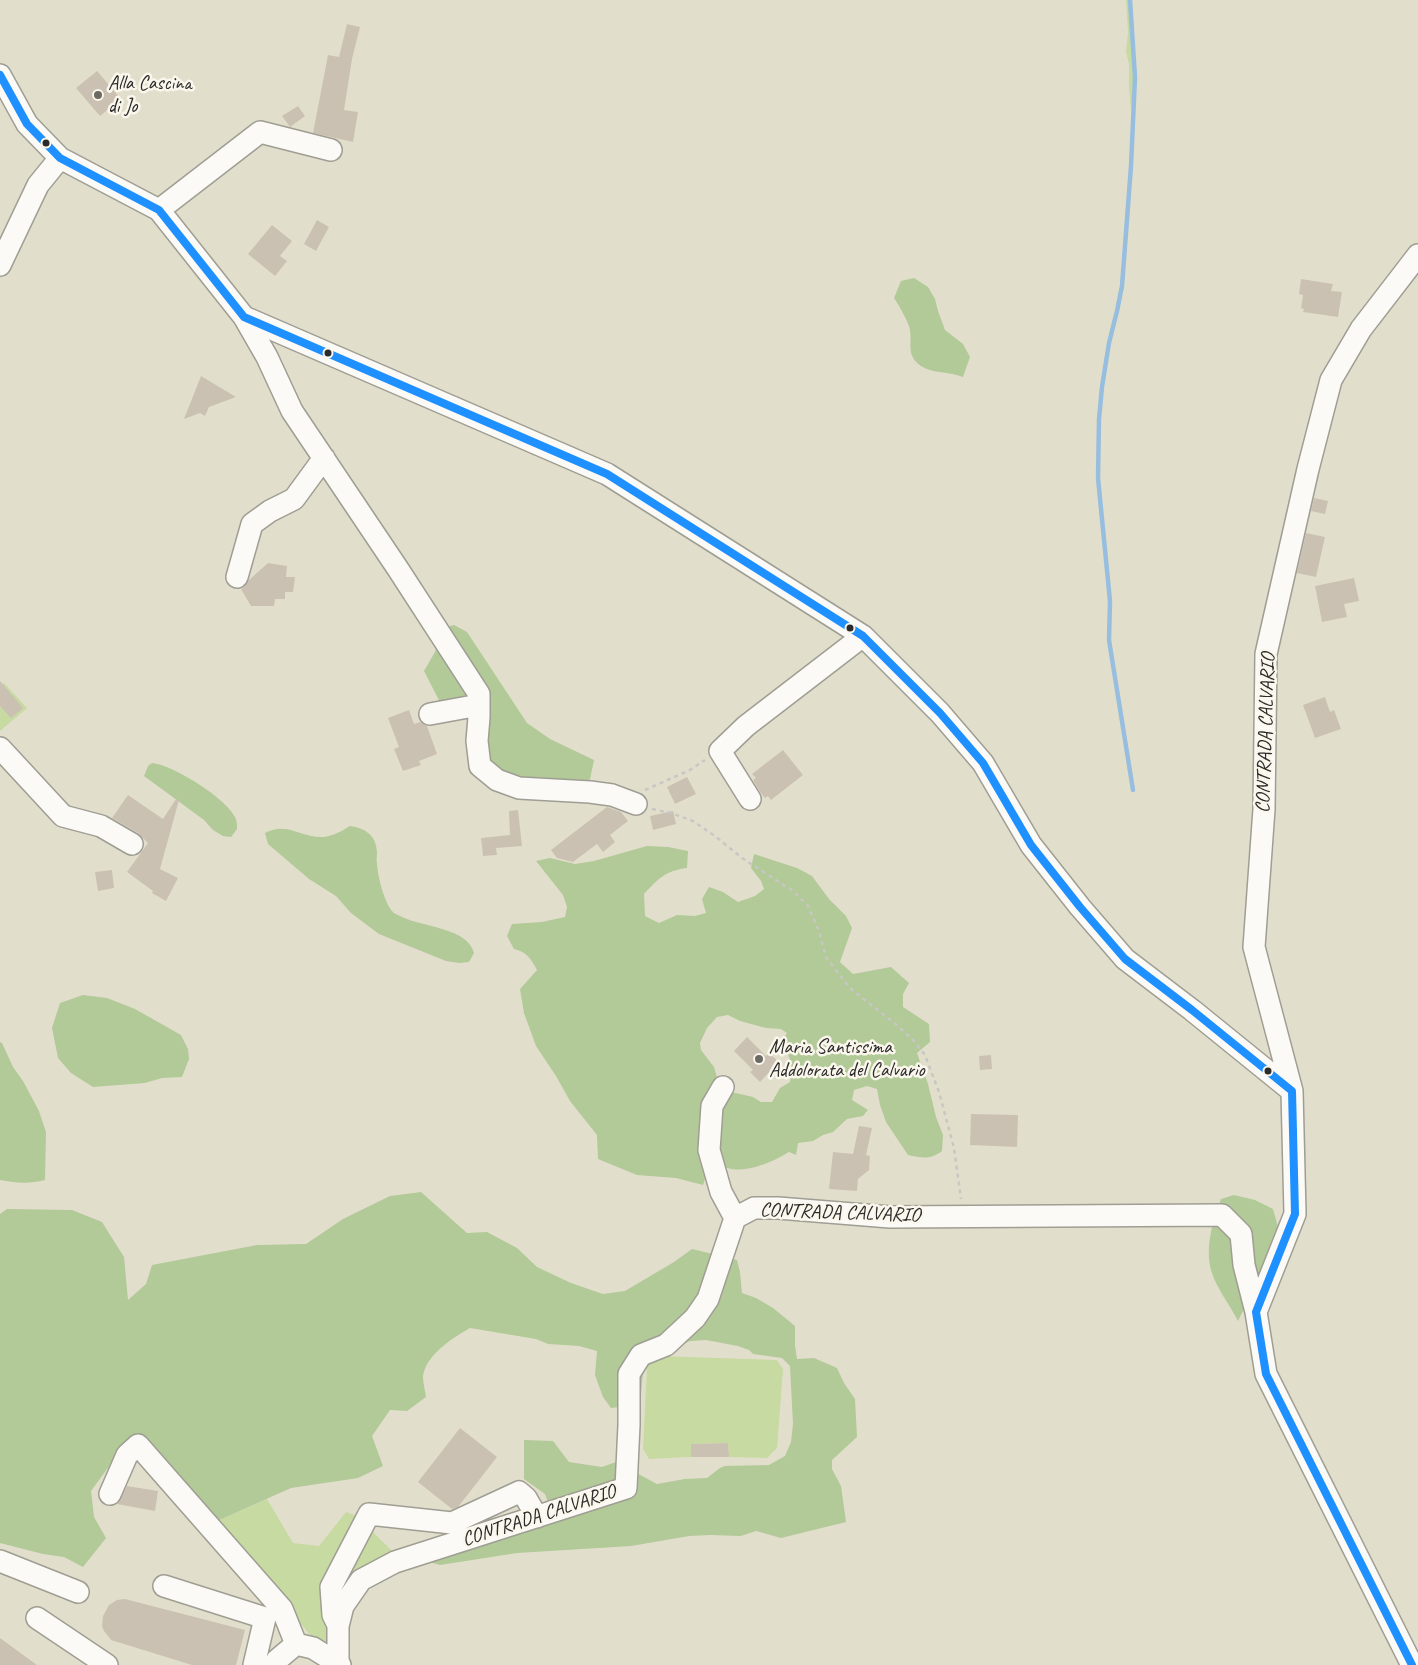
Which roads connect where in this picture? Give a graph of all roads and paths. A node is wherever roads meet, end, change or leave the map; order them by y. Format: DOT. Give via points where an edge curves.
graph roads {
  1 [pos="0,75"];
  2 [pos="331,150"];
  3 [pos="60,158"];
  4 [pos="159,210"];
  5 [pos="1418,255"];
  6 [pos="0,266"];
  7 [pos="244,317"];
  8 [pos="324,458"];
  9 [pos="237,577"];
  10 [pos="863,636"];
  11 [pos="479,704"];
  12 [pos="430,714"];
  13 [pos="0,748"];
  14 [pos="720,751"];
  15 [pos="750,799"];
  16 [pos="636,804"];
  17 [pos="132,844"];
  18 [pos="723,1087"];
  19 [pos="1292,1091"];
  20 [pos="967,1217"];
  21 [pos="735,1218"];
  22 [pos="1256,1312"];
  23 [pos="110,1494"];
  24 [pos="537,1517"];
  25 [pos="0,1561"];
  26 [pos="164,1586"];
  27 [pos="78,1592"];
  28 [pos="37,1618"];
  29 [pos="338,1626"];
  30 [pos="296,1644"];
  31 [pos="339,1664"];
  32 [pos="107,1665"];
  33 [pos="254,1665"];
  34 [pos="274,1665"];
  35 [pos="1412,1665"];
  1 -- 3 [label="street" via="27,124"];
  2 -- 4 [label="street" via="260,132"];
  3 -- 4 [label="street"];
  3 -- 6 [label="street" via="38,185"];
  4 -- 7 [label="street"];
  5 -- 19 [label="street, CONTRADA CALVARIO" via="1361,329 1331,380 1266,654 1264,809 1254,947"];
  7 -- 8 [label="street" via="292,411"];
  7 -- 10 [label="street" via="607,474"];
  8 -- 9 [label="street" via="294,498 252,524"];
  8 -- 11 [label="street" via="479,694"];
  10 -- 14 [label="street" via="746,726"];
  10 -- 19 [label="street" via="940,713 983,762 1031,845 1125,959"];
  11 -- 12 [label="street"];
  11 -- 16 [label="street" via="477,741 480,766 497,780 519,788 612,795"];
  13 -- 17 [label="street" via="63,816 101,826"];
  14 -- 15 [label="street"];
  14 -- 16 [label="path" via="690,770 641,792"];
  16 -- 20 [label="path" via="693,821 793,891 808,906 826,957 837,972 852,990 897,1025 925,1055 954,1148 960,1198"];
  18 -- 21 [label="street" via="712,1106 709,1150 721,1192"];
  19 -- 22 [label="street, CONTRADA CALVARIO" via="1295,1214"];
  20 -- 21 [label="street, CONTRADA CALVARIO" via="890,1217 754,1208"];
  20 -- 22 [label="street, CONTRADA CALVARIO" via="1222,1215 1241,1234 1244,1265"];
  21 -- 24 [label="street, CONTRADA CALVARIO" via="708,1300 695,1318 666,1345 641,1355 629,1374 626,1488"];
  22 -- 35 [label="street, CONTRADA CALVARIO" via="1266,1374"];
  23 -- 30 [label="street" via="127,1455 138,1445 282,1609"];
  24 -- 29 [label="street, CONTRADA CALVARIO" via="394,1562 361,1580 343,1606"];
  24 -- 29 [label="street" via="519,1492 452,1523 369,1514 331,1587 332,1615"];
  25 -- 27 [label="street"];
  26 -- 33 [label="street" via="265,1618"];
  28 -- 32 [label="street"];
  29 -- 31 [label="street, CONTRADA CALVARIO"];
  30 -- 31 [label="street" via="313,1648"];
  30 -- 34 [label="street"];
}
